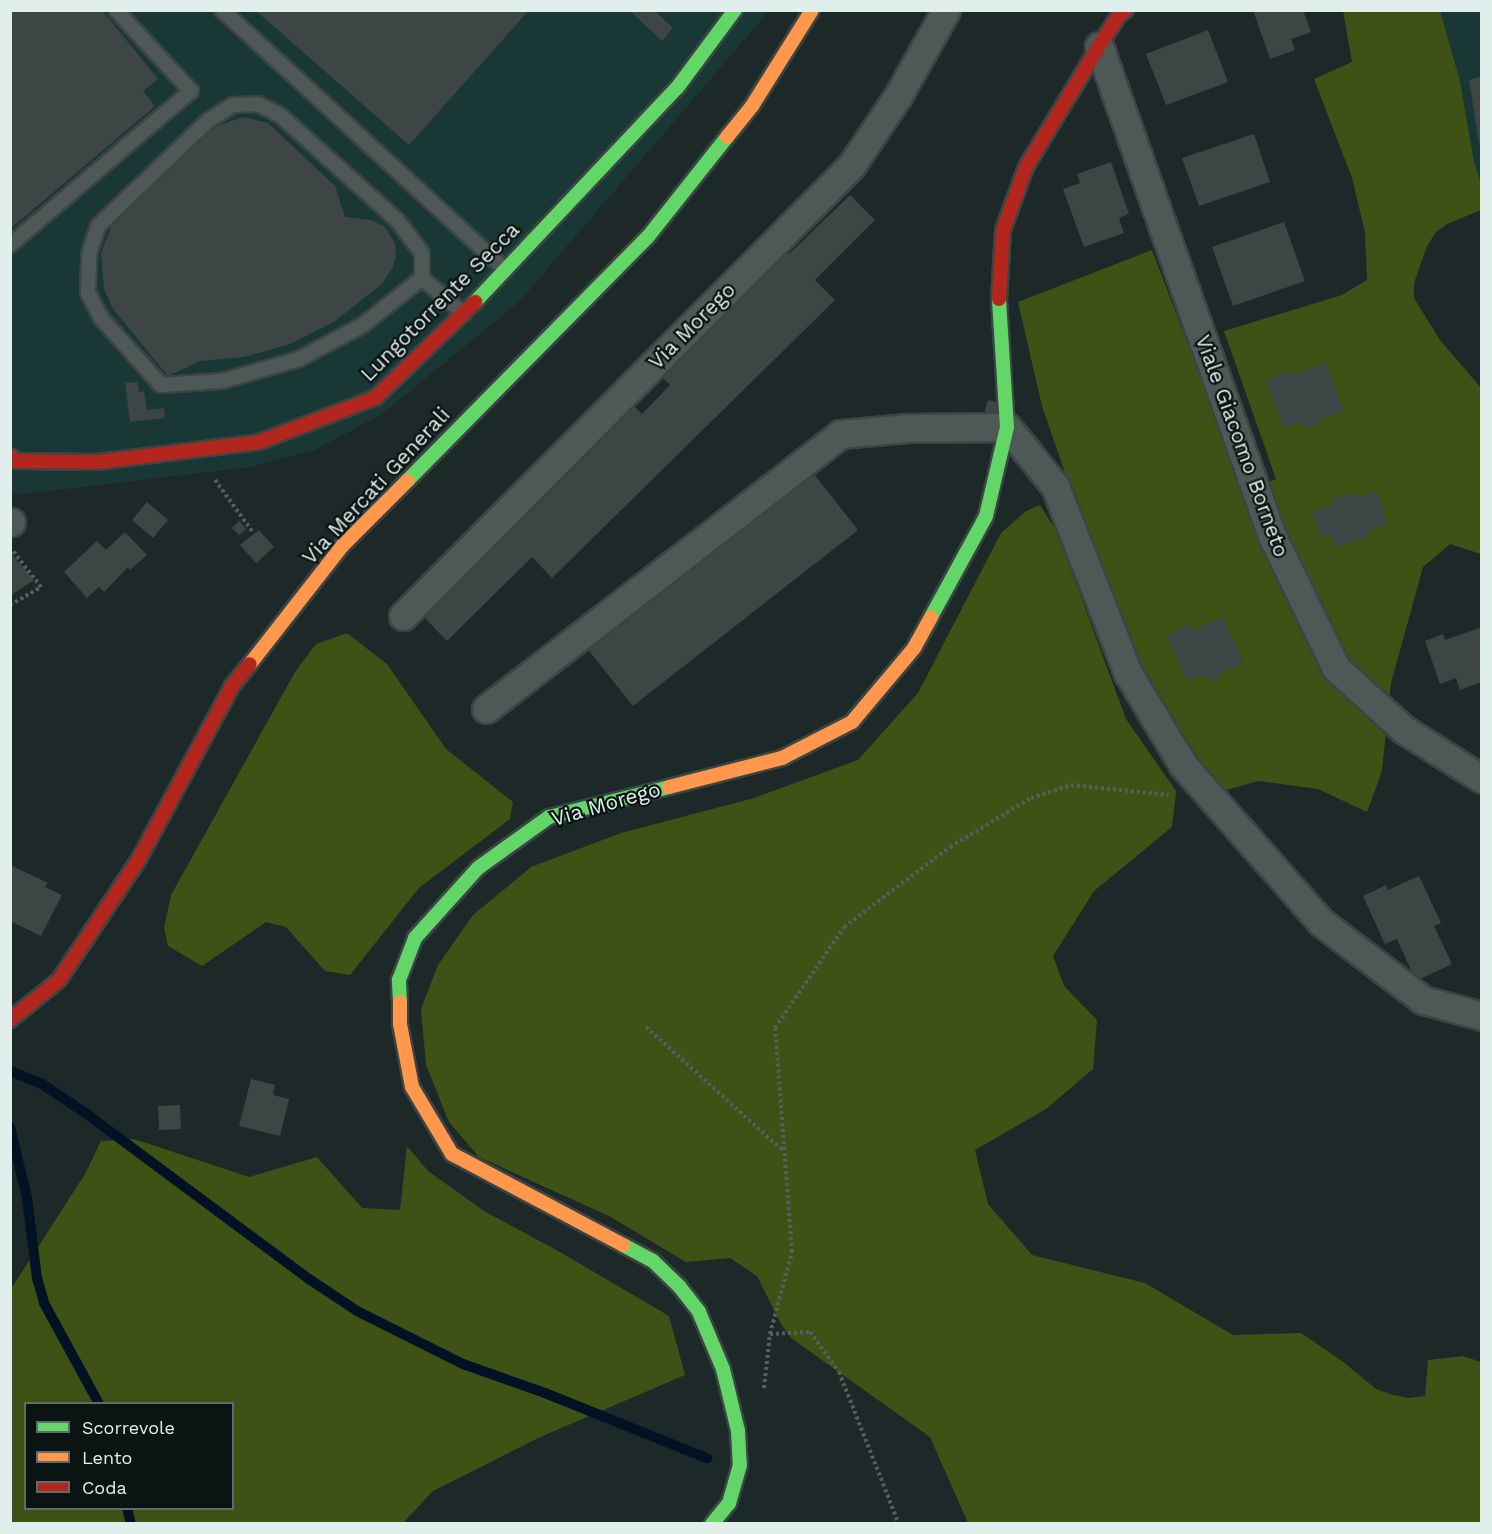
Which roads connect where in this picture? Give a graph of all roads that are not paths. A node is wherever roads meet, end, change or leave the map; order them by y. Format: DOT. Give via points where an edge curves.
graph roads {
  1 [pos="116,10"];
  2 [pos="222,10"];
  3 [pos="735,10"];
  4 [pos="812,10"];
  5 [pos="946,10"];
  6 [pos="1126,10"];
  7 [pos="1099,46"];
  8 [pos="10,245"];
  9 [pos="506,270"];
  10 [pos="422,278"];
  11 [pos="464,314"];
  12 [pos="1007,427"];
  13 [pos="10,456"];
  14 [pos="404,616"];
  15 [pos="486,709"];
  16 [pos="1482,779"];
  17 [pos="1482,1016"];
  18 [pos="10,1020"];
  19 [pos="712,1524"];
  1 -- 8 [label="lane" via="191,91"];
  2 -- 9 [label="lane"];
  3 -- 9 [label="main road, Lungotorrente Secca" via="687,77"];
  4 -- 18 [label="main road, Via Mercati Generali" via="752,106 647,238 343,545 232,686 139,859 59,980"];
  5 -- 14 [label="street, Via Morego" via="898,96 851,166"];
  6 -- 7 [label="main road, Via Morego"];
  7 -- 12 [label="main road, Via Morego" via="1026,167 1003,230 999,300"];
  7 -- 16 [label="street, Viale Giacomo Borneto" via="1272,536 1336,668 1403,729"];
  9 -- 11 [label="main road, Lungotorrente Secca"];
  10 -- 10 [label="lane" via="422,253 397,220 280,115 258,104 233,105 209,120 98,226 89,254 88,292 102,318 161,385 222,381 299,359 363,325"];
  10 -- 11 [label="lane"];
  11 -- 13 [label="main road, Lungotorrente Secca" via="375,398 259,442 97,462 16,460"];
  12 -- 15 [label="street" via="908,428 840,434"];
  12 -- 17 [label="street" via="1055,486 1128,673 1183,765 1321,922 1423,1000"];
  12 -- 19 [label="main road, Via Morego" via="986,516 914,648 852,722 782,758 549,817 478,868 415,938 399,980 400,1024 412,1087 452,1154 653,1262 699,1312 723,1369 738,1431 740,1465 735,1485 729,1503"];
}
